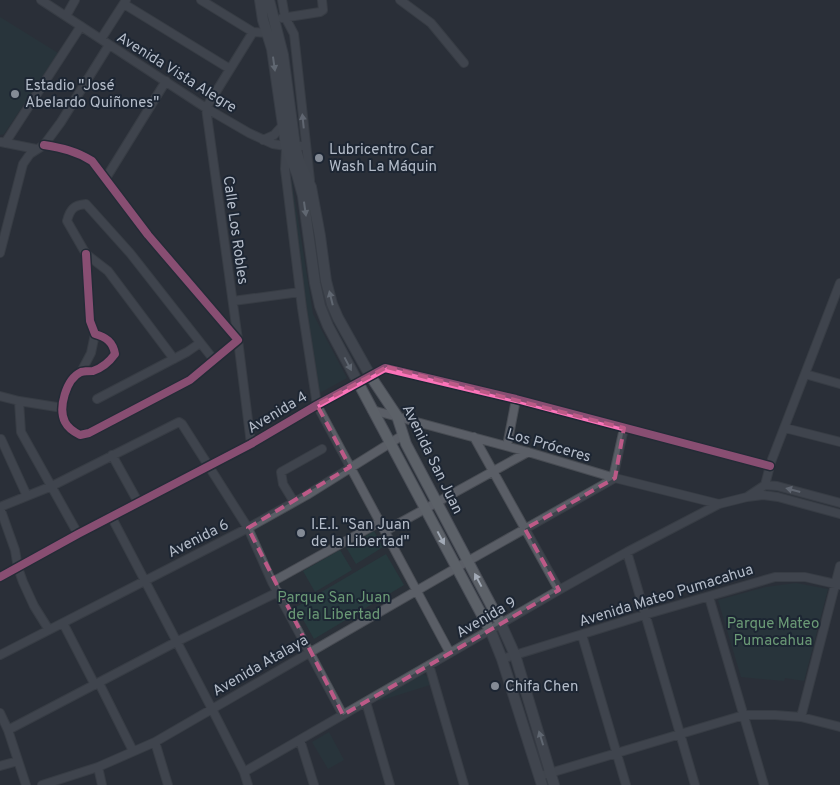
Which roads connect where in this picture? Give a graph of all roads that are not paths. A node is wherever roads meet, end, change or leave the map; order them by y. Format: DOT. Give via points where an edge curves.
graph roads {
  1 [pos="41,0"];
  2 [pos="75,0"];
  3 [pos="201,0"];
  4 [pos="260,0"];
  5 [pos="269,0"];
  6 [pos="282,0"];
  7 [pos="322,0"];
  8 [pos="400,0"];
  9 [pos="125,2"];
  10 [pos="66,16"];
  11 [pos="284,17"];
  12 [pos="268,20"];
  13 [pos="81,26"];
  14 [pos="252,32"];
  15 [pos="267,32"];
  16 [pos="101,39"];
  17 [pos="109,45"];
  18 [pos="464,63"];
  19 [pos="230,70"];
  20 [pos="166,81"];
  21 [pos="206,108"];
  22 [pos="283,125"];
  23 [pos="264,140"];
  24 [pos="2,142"];
  25 [pos="44,145"];
  26 [pos="295,146"];
  27 [pos="36,149"];
  28 [pos="106,178"];
  29 [pos="1,238"];
  30 [pos="0,253"];
  31 [pos="86,254"];
  32 [pos="840,283"];
  33 [pos="300,292"];
  34 [pos="233,301"];
  35 [pos="95,334"];
  36 [pos="238,340"];
  37 [pos="200,343"];
  38 [pos="174,359"];
  39 [pos="214,360"];
  40 [pos="81,372"];
  41 [pos="806,374"];
  42 [pos="370,376"];
  43 [pos="358,382"];
  44 [pos="840,384"];
  45 [pos="0,396"];
  46 [pos="97,399"];
  47 [pos="516,399"];
  48 [pos="19,401"];
  49 [pos="317,404"];
  50 [pos="63,408"];
  51 [pos="372,410"];
  52 [pos="397,416"];
  53 [pos="624,428"];
  54 [pos="785,428"];
  55 [pos="403,435"];
  56 [pos="474,437"];
  57 [pos="0,439"];
  58 [pos="840,442"];
  59 [pos="390,443"];
  60 [pos="251,444"];
  61 [pos="507,446"];
  62 [pos="322,449"];
  63 [pos="528,452"];
  64 [pos="112,455"];
  65 [pos="209,465"];
  66 [pos="770,466"];
  67 [pos="350,467"];
  68 [pos="492,472"];
  69 [pos="614,478"];
  70 [pos="765,485"];
  71 [pos="52,486"];
  72 [pos="27,496"];
  73 [pos="747,497"];
  74 [pos="138,502"];
  75 [pos="294,502"];
  76 [pos="437,503"];
  77 [pos="840,503"];
  78 [pos="719,504"];
  79 [pos="0,507"];
  80 [pos="425,509"];
  81 [pos="840,514"];
  82 [pos="111,516"];
  83 [pos="380,522"];
  84 [pos="248,528"];
  85 [pos="525,529"];
  86 [pos="385,531"];
  87 [pos="78,534"];
  88 [pos="627,552"];
  89 [pos="468,561"];
  90 [pos="840,566"];
  91 [pos="18,568"];
  92 [pos="457,568"];
  93 [pos="0,577"];
  94 [pos="144,580"];
  95 [pos="272,582"];
  96 [pos="838,584"];
  97 [pos="559,590"];
  98 [pos="416,591"];
  99 [pos="278,592"];
  100 [pos="709,597"];
  101 [pos="644,615"];
  102 [pos="63,623"];
  103 [pos="501,624"];
  104 [pos="49,630"];
  105 [pos="490,630"];
  106 [pos="582,634"];
  107 [pos="176,642"];
  108 [pos="310,652"];
  109 [pos="450,653"];
  110 [pos="0,655"];
  111 [pos="515,655"];
  112 [pos="502,659"];
  113 [pos="429,665"];
  114 [pos="97,684"];
  115 [pos="366,702"];
  116 [pos="212,709"];
  117 [pos="0,713"];
  118 [pos="343,714"];
  119 [pos="744,715"];
  120 [pos="801,718"];
  121 [pos="840,727"];
  122 [pos="8,730"];
  123 [pos="679,733"];
  124 [pos="300,740"];
  125 [pos="155,742"];
  126 [pos="133,751"];
  127 [pos="617,752"];
  128 [pos="18,761"];
  129 [pos="0,766"];
  130 [pos="98,767"];
  131 [pos="244,772"];
  132 [pos="551,773"];
  133 [pos="541,780"];
  134 [pos="26,785"];
  135 [pos="42,785"];
  136 [pos="102,785"];
  137 [pos="168,785"];
  138 [pos="248,785"];
  139 [pos="314,785"];
  140 [pos="390,785"];
  141 [pos="464,785"];
  142 [pos="554,785"];
  143 [pos="626,785"];
  144 [pos="695,785"];
  145 [pos="764,785"];
  1 -- 10 [label="street, Avenida Vista Alegre"];
  2 -- 10 [label="street"];
  3 -- 14 [label="street"];
  4 -- 12 [label="main road"];
  5 -- 12 [label="main road"];
  6 -- 11 [label="street"];
  7 -- 11 [label="street" via="323,10 320,12"];
  8 -- 18 [label="street" via="431,23"];
  9 -- 16 [label="street"];
  9 -- 19 [label="street"];
  10 -- 13 [label="street, Avenida Vista Alegre"];
  11 -- 12 [label="street"];
  26 -- 11 [label="street, one-way" via="294,34"];
  12 -- 15 [label="main road"];
  12 -- 26 [label="main road" via="283,55"];
  13 -- 16 [label="street, Avenida Vista Alegre"];
  13 -- 24 [label="street"];
  14 -- 15 [label="street"];
  14 -- 19 [label="street"];
  15 -- 22 [label="main road, one-way"];
  16 -- 17 [label="street, Avenida Vista Alegre"];
  17 -- 20 [label="street, Avenida Vista Alegre"];
  17 -- 25 [label="street"];
  19 -- 21 [label="street"];
  20 -- 21 [label="street, Avenida Vista Alegre"];
  20 -- 28 [label="street"];
  21 -- 23 [label="street, Avenida Vista Alegre"];
  21 -- 34 [label="street, Calle Los Robles"];
  22 -- 23 [label="street"];
  22 -- 26 [label="main road"];
  23 -- 26 [label="street, Avenida Vista Alegre"];
  24 -- 27 [label="street"];
  25 -- 27 [label="street"];
  25 -- 28 [label="street" via="81,154 92,161"];
  26 -- 33 [label="street" via="285,169"];
  42 -- 26 [label="main road, Avenida San Juan, one-way" via="332,304 311,187"];
  26 -- 43 [label="main road, Avenida San Juan, one-way" via="320,306"];
  27 -- 29 [label="street" via="23,164"];
  28 -- 36 [label="street" via="148,235"];
  29 -- 30 [label="street"];
  31 -- 35 [label="street" via="90,321"];
  31 -- 37 [label="street" via="67,221 69,211 76,205 86,204 130,253"];
  31 -- 38 [label="street" via="108,271"];
  32 -- 41 [label="street"];
  33 -- 34 [label="street"];
  33 -- 49 [label="street"];
  34 -- 36 [label="street, Calle Los Robles"];
  35 -- 40 [label="street" via="91,353"];
  35 -- 40 [label="street" via="111,342 115,354 108,363 95,370"];
  36 -- 39 [label="street"];
  36 -- 60 [label="street, Calle Los Robles"];
  37 -- 38 [label="street"];
  37 -- 39 [label="street"];
  38 -- 46 [label="street"];
  39 -- 50 [label="street" via="190,380 88,433 80,435 71,430 64,421"];
  40 -- 50 [label="street" via="70,381"];
  41 -- 44 [label="street"];
  41 -- 54 [label="street"];
  42 -- 43 [label="street, Avenida 4"];
  42 -- 47 [label="street, Avenida 4" via="387,367"];
  42 -- 52 [label="main road, Avenida San Juan"];
  43 -- 49 [label="street, Avenida 4"];
  43 -- 51 [label="main road, Avenida San Juan"];
  45 -- 48 [label="street"];
  47 -- 53 [label="street, Avenida 4"];
  47 -- 61 [label="street"];
  48 -- 50 [label="street"];
  48 -- 71 [label="street" via="21,432"];
  49 -- 60 [label="street, Avenida 4"];
  49 -- 67 [label="street"];
  51 -- 52 [label="street, Los Próceres"];
  51 -- 59 [label="main road, Avenida San Juan"];
  52 -- 55 [label="main road, Avenida San Juan"];
  52 -- 56 [label="street, Los Próceres"];
  53 -- 66 [label="street, Avenida 4"];
  53 -- 69 [label="street"];
  54 -- 58 [label="street"];
  54 -- 66 [label="street"];
  55 -- 59 [label="street, Avenida 6"];
  55 -- 76 [label="main road, Avenida San Juan"];
  56 -- 61 [label="street, Los Próceres"];
  56 -- 68 [label="street"];
  57 -- 72 [label="street"];
  59 -- 67 [label="street, Avenida 6"];
  59 -- 80 [label="main road, Avenida San Juan"];
  60 -- 65 [label="street, Avenida 4"];
  61 -- 63 [label="street, Los Próceres"];
  62 -- 75 [label="street" via="281,472 283,484"];
  63 -- 68 [label="street"];
  63 -- 69 [label="street, Los Próceres"];
  64 -- 65 [label="street" via="179,422"];
  64 -- 71 [label="street"];
  64 -- 74 [label="street"];
  65 -- 74 [label="street, Avenida 4"];
  65 -- 84 [label="street"];
  66 -- 70 [label="street"];
  67 -- 75 [label="street, Avenida 6"];
  67 -- 83 [label="street"];
  68 -- 76 [label="street"];
  68 -- 85 [label="street"];
  69 -- 78 [label="street, Los Próceres"];
  69 -- 85 [label="street, Avenida Atalaya"];
  70 -- 73 [label="street"];
  77 -- 70 [label="street, one-way"];
  71 -- 72 [label="street"];
  71 -- 87 [label="street"];
  72 -- 79 [label="street"];
  73 -- 78 [label="street, Avenida 9"];
  73 -- 81 [label="street" via="778,497"];
  74 -- 82 [label="street, Avenida 4"];
  75 -- 84 [label="street, Avenida 6"];
  76 -- 80 [label="street"];
  76 -- 89 [label="main road, Avenida San Juan"];
  78 -- 88 [label="street, Avenida 9"];
  79 -- 91 [label="street"];
  80 -- 86 [label="street"];
  80 -- 92 [label="main road, Avenida San Juan, one-way"];
  82 -- 87 [label="street, Avenida 4"];
  82 -- 94 [label="street"];
  83 -- 86 [label="street"];
  83 -- 95 [label="street"];
  84 -- 94 [label="street, Avenida 6"];
  84 -- 95 [label="street"];
  85 -- 89 [label="street, Avenida Atalaya"];
  85 -- 97 [label="street"];
  86 -- 98 [label="street"];
  87 -- 91 [label="street, Avenida 4"];
  88 -- 97 [label="street, Avenida 9"];
  88 -- 101 [label="street"];
  89 -- 92 [label="street, Avenida Atalaya"];
  103 -- 89 [label="main road, Avenida San Juan, one-way"];
  90 -- 96 [label="street"];
  91 -- 93 [label="street, Avenida 4"];
  91 -- 104 [label="street" via="31,601"];
  92 -- 98 [label="street, Avenida Atalaya"];
  92 -- 105 [label="main road, Avenida San Juan"];
  94 -- 102 [label="street, Avenida 6"];
  94 -- 107 [label="street"];
  95 -- 99 [label="street"];
  96 -- 100 [label="street, Avenida Mateo Pumacahua" via="805,577 775,577"];
  96 -- 120 [label="street"];
  97 -- 103 [label="street, Avenida 9"];
  98 -- 108 [label="street, Avenida Atalaya"];
  98 -- 109 [label="street"];
  99 -- 107 [label="street"];
  99 -- 108 [label="street"];
  100 -- 101 [label="street, Avenida Mateo Pumacahua"];
  100 -- 119 [label="street"];
  101 -- 106 [label="street, Avenida Mateo Pumacahua"];
  101 -- 123 [label="street"];
  102 -- 104 [label="street, Avenida 6"];
  102 -- 114 [label="street"];
  103 -- 105 [label="street, Avenida 9"];
  103 -- 111 [label="main road, Avenida San Juan"];
  104 -- 110 [label="street, Avenida 6"];
  105 -- 109 [label="street, Avenida 9"];
  105 -- 112 [label="main road, Avenida San Juan"];
  106 -- 111 [label="street, Avenida Mateo Pumacahua"];
  106 -- 127 [label="street"];
  107 -- 114 [label="street"];
  107 -- 116 [label="street"];
  108 -- 116 [label="street, Avenida Atalaya"];
  108 -- 118 [label="street"];
  109 -- 113 [label="street, Avenida 9"];
  111 -- 112 [label="street, Avenida Mateo Pumacahua"];
  132 -- 111 [label="main road, Avenida San Juan, one-way"];
  112 -- 133 [label="main road, Avenida San Juan"];
  113 -- 115 [label="street, Avenida 9"];
  113 -- 141 [label="street"];
  114 -- 122 [label="street"];
  114 -- 126 [label="street"];
  115 -- 118 [label="street, Avenida 9"];
  115 -- 140 [label="street"];
  116 -- 125 [label="street, Avenida Atalaya"];
  116 -- 131 [label="street"];
  117 -- 122 [label="street"];
  118 -- 124 [label="street, Avenida 9"];
  119 -- 120 [label="street"];
  119 -- 123 [label="street"];
  119 -- 145 [label="street"];
  120 -- 121 [label="street"];
  122 -- 128 [label="street"];
  123 -- 127 [label="street"];
  123 -- 144 [label="street"];
  124 -- 131 [label="street, Avenida 9"];
  124 -- 139 [label="street"];
  125 -- 126 [label="street, Avenida Atalaya"];
  125 -- 137 [label="street"];
  126 -- 130 [label="street, Avenida Atalaya"];
  127 -- 132 [label="street"];
  127 -- 143 [label="street"];
  128 -- 129 [label="street"];
  128 -- 134 [label="street"];
  130 -- 135 [label="street, Avenida Atalaya"];
  130 -- 136 [label="street"];
  131 -- 138 [label="street"];
  132 -- 133 [label="street"];
  132 -- 142 [label="main road, Avenida San Juan"];
}
